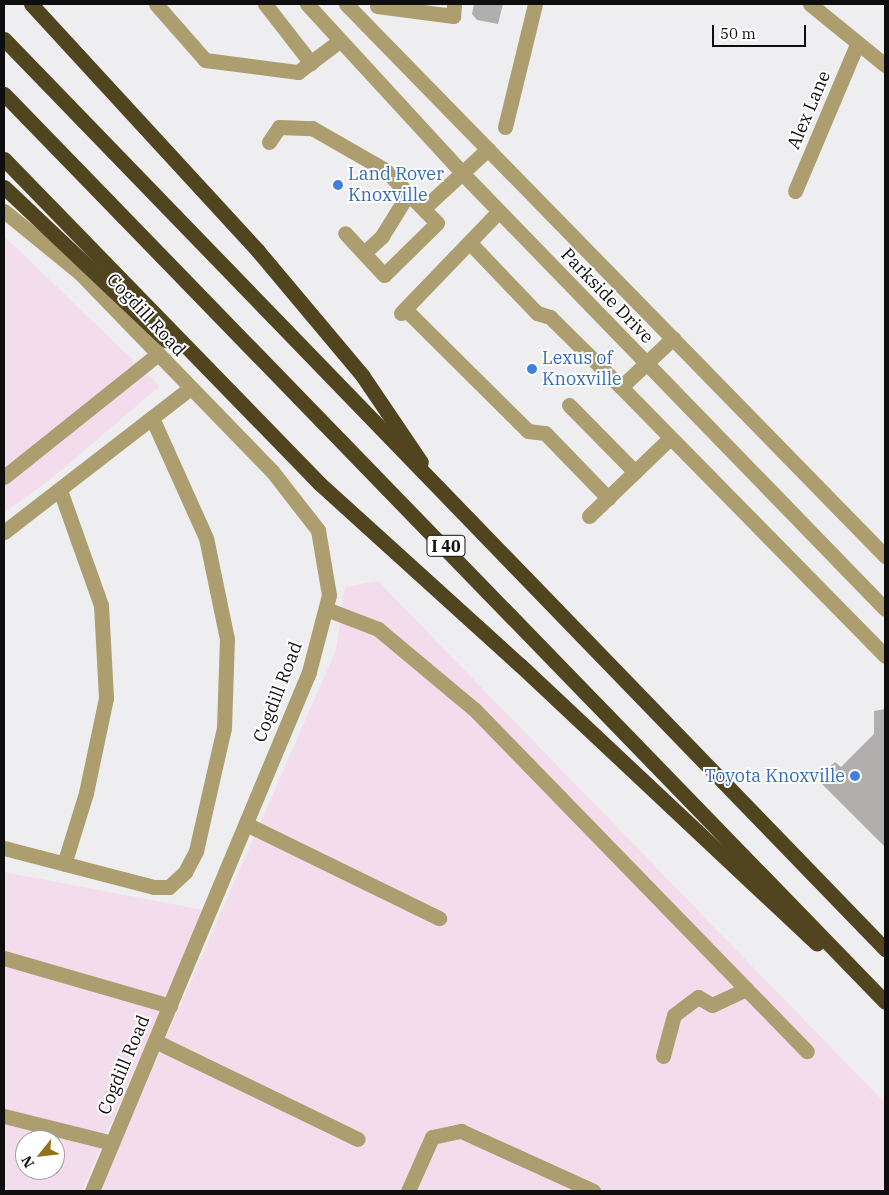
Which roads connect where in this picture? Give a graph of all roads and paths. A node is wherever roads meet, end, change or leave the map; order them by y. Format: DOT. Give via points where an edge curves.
graph roads {
  1 [pos="31,4"];
  2 [pos="156,4"];
  3 [pos="265,4"];
  4 [pos="307,4"];
  5 [pos="346,4"];
  6 [pos="454,4"];
  7 [pos="535,4"];
  8 [pos="810,4"];
  9 [pos="378,5"];
  10 [pos="360,19"];
  11 [pos="4,39"];
  12 [pos="338,42"];
  13 [pos="857,44"];
  14 [pos="311,63"];
  15 [pos="885,65"];
  16 [pos="4,94"];
  17 [pos="505,127"];
  18 [pos="268,142"];
  19 [pos="488,149"];
  20 [pos="4,159"];
  21 [pos="463,173"];
  22 [pos="4,186"];
  23 [pos="795,191"];
  24 [pos="408,194"];
  25 [pos="424,208"];
  26 [pos="4,211"];
  27 [pos="499,211"];
  28 [pos="345,233"];
  29 [pos="470,243"];
  30 [pos="364,253"];
  31 [pos="673,338"];
  32 [pos="157,355"];
  33 [pos="646,362"];
  34 [pos="621,387"];
  35 [pos="190,388"];
  36 [pos="569,405"];
  37 [pos="152,418"];
  38 [pos="670,438"];
  39 [pos="635,472"];
  40 [pos="4,477"];
  41 [pos="319,483"];
  42 [pos="60,490"];
  43 [pos="440,490"];
  44 [pos="608,498"];
  45 [pos="589,516"];
  46 [pos="4,532"];
  47 [pos="885,556"];
  48 [pos="326,609"];
  49 [pos="885,610"];
  50 [pos="885,656"];
  51 [pos="246,824"];
  52 [pos="4,848"];
  53 [pos="64,864"];
  54 [pos="439,918"];
  55 [pos="885,949"];
  56 [pos="4,958"];
  57 [pos="747,989"];
  58 [pos="885,1002"];
  59 [pos="170,1006"];
  60 [pos="885,1008"];
  61 [pos="155,1040"];
  62 [pos="807,1051"];
  63 [pos="662,1056"];
  64 [pos="4,1116"];
  65 [pos="358,1139"];
  66 [pos="112,1143"];
  67 [pos="92,1191"];
  68 [pos="408,1191"];
  69 [pos="593,1191"];
  1 -- 43 [label="highway" via="258,251 362,375"];
  2 -- 14 [label="street" via="205,60 298,72"];
  3 -- 14 [label="street"];
  4 -- 12 [label="street, Parkside Drive"];
  5 -- 10 [label="street, Parkside Drive"];
  6 -- 9 [label="street" via="453,16"];
  7 -- 17 [label="street"];
  8 -- 13 [label="street"];
  9 -- 10 [label="street"];
  10 -- 19 [label="street, Parkside Drive"];
  11 -- 43 [label="highway, I 40"];
  12 -- 14 [label="street"];
  12 -- 21 [label="street, Parkside Drive"];
  13 -- 15 [label="street"];
  13 -- 23 [label="street, Alex Lane"];
  16 -- 58 [label="highway, I 40"];
  18 -- 24 [label="street" via="279,127 312,128 385,170"];
  19 -- 21 [label="street"];
  19 -- 31 [label="street, Parkside Drive"];
  20 -- 41 [label="highway"];
  21 -- 25 [label="street"];
  21 -- 27 [label="street, Parkside Drive"];
  22 -- 41 [label="highway"];
  24 -- 25 [label="street"];
  24 -- 30 [label="street" via="382,236"];
  25 -- 30 [label="street" via="437,223 384,275"];
  26 -- 32 [label="street, Cogdill Road" via="80,273"];
  27 -- 29 [label="street"];
  27 -- 33 [label="street, Parkside Drive"];
  28 -- 30 [label="street"];
  29 -- 34 [label="street" via="537,313 550,317"];
  29 -- 44 [label="street" via="403,311 528,431 545,433"];
  31 -- 33 [label="street"];
  31 -- 47 [label="street, Parkside Drive"];
  32 -- 35 [label="street, Cogdill Road"];
  32 -- 40 [label="street"];
  33 -- 34 [label="street"];
  33 -- 49 [label="street, Parkside Drive"];
  34 -- 38 [label="street"];
  35 -- 37 [label="street"];
  35 -- 48 [label="street, Cogdill Road" via="272,471 318,530 329,595"];
  36 -- 39 [label="street"];
  37 -- 42 [label="street"];
  37 -- 53 [label="street" via="206,538 227,639 224,728 196,851 185,872 169,886 115,879"];
  38 -- 39 [label="street"];
  38 -- 50 [label="street"];
  39 -- 44 [label="street"];
  41 -- 60 [label="highway" via="520,665"];
  42 -- 46 [label="street"];
  42 -- 53 [label="street" via="101,605 106,698 86,793"];
  43 -- 55 [label="highway, I 40"];
  44 -- 45 [label="street"];
  48 -- 51 [label="street, Cogdill Road" via="309,672"];
  48 -- 57 [label="street" via="378,629 475,710"];
  51 -- 54 [label="street"];
  51 -- 59 [label="street, Cogdill Road"];
  52 -- 53 [label="street"];
  56 -- 59 [label="street"];
  57 -- 62 [label="street"];
  57 -- 63 [label="street" via="712,1005 698,997 674,1015"];
  59 -- 61 [label="street, Cogdill Road"];
  61 -- 65 [label="street"];
  61 -- 66 [label="street, Cogdill Road"];
  64 -- 66 [label="street"];
  66 -- 67 [label="street, Cogdill Road"];
  68 -- 69 [label="street" via="432,1137 461,1131"];
}
